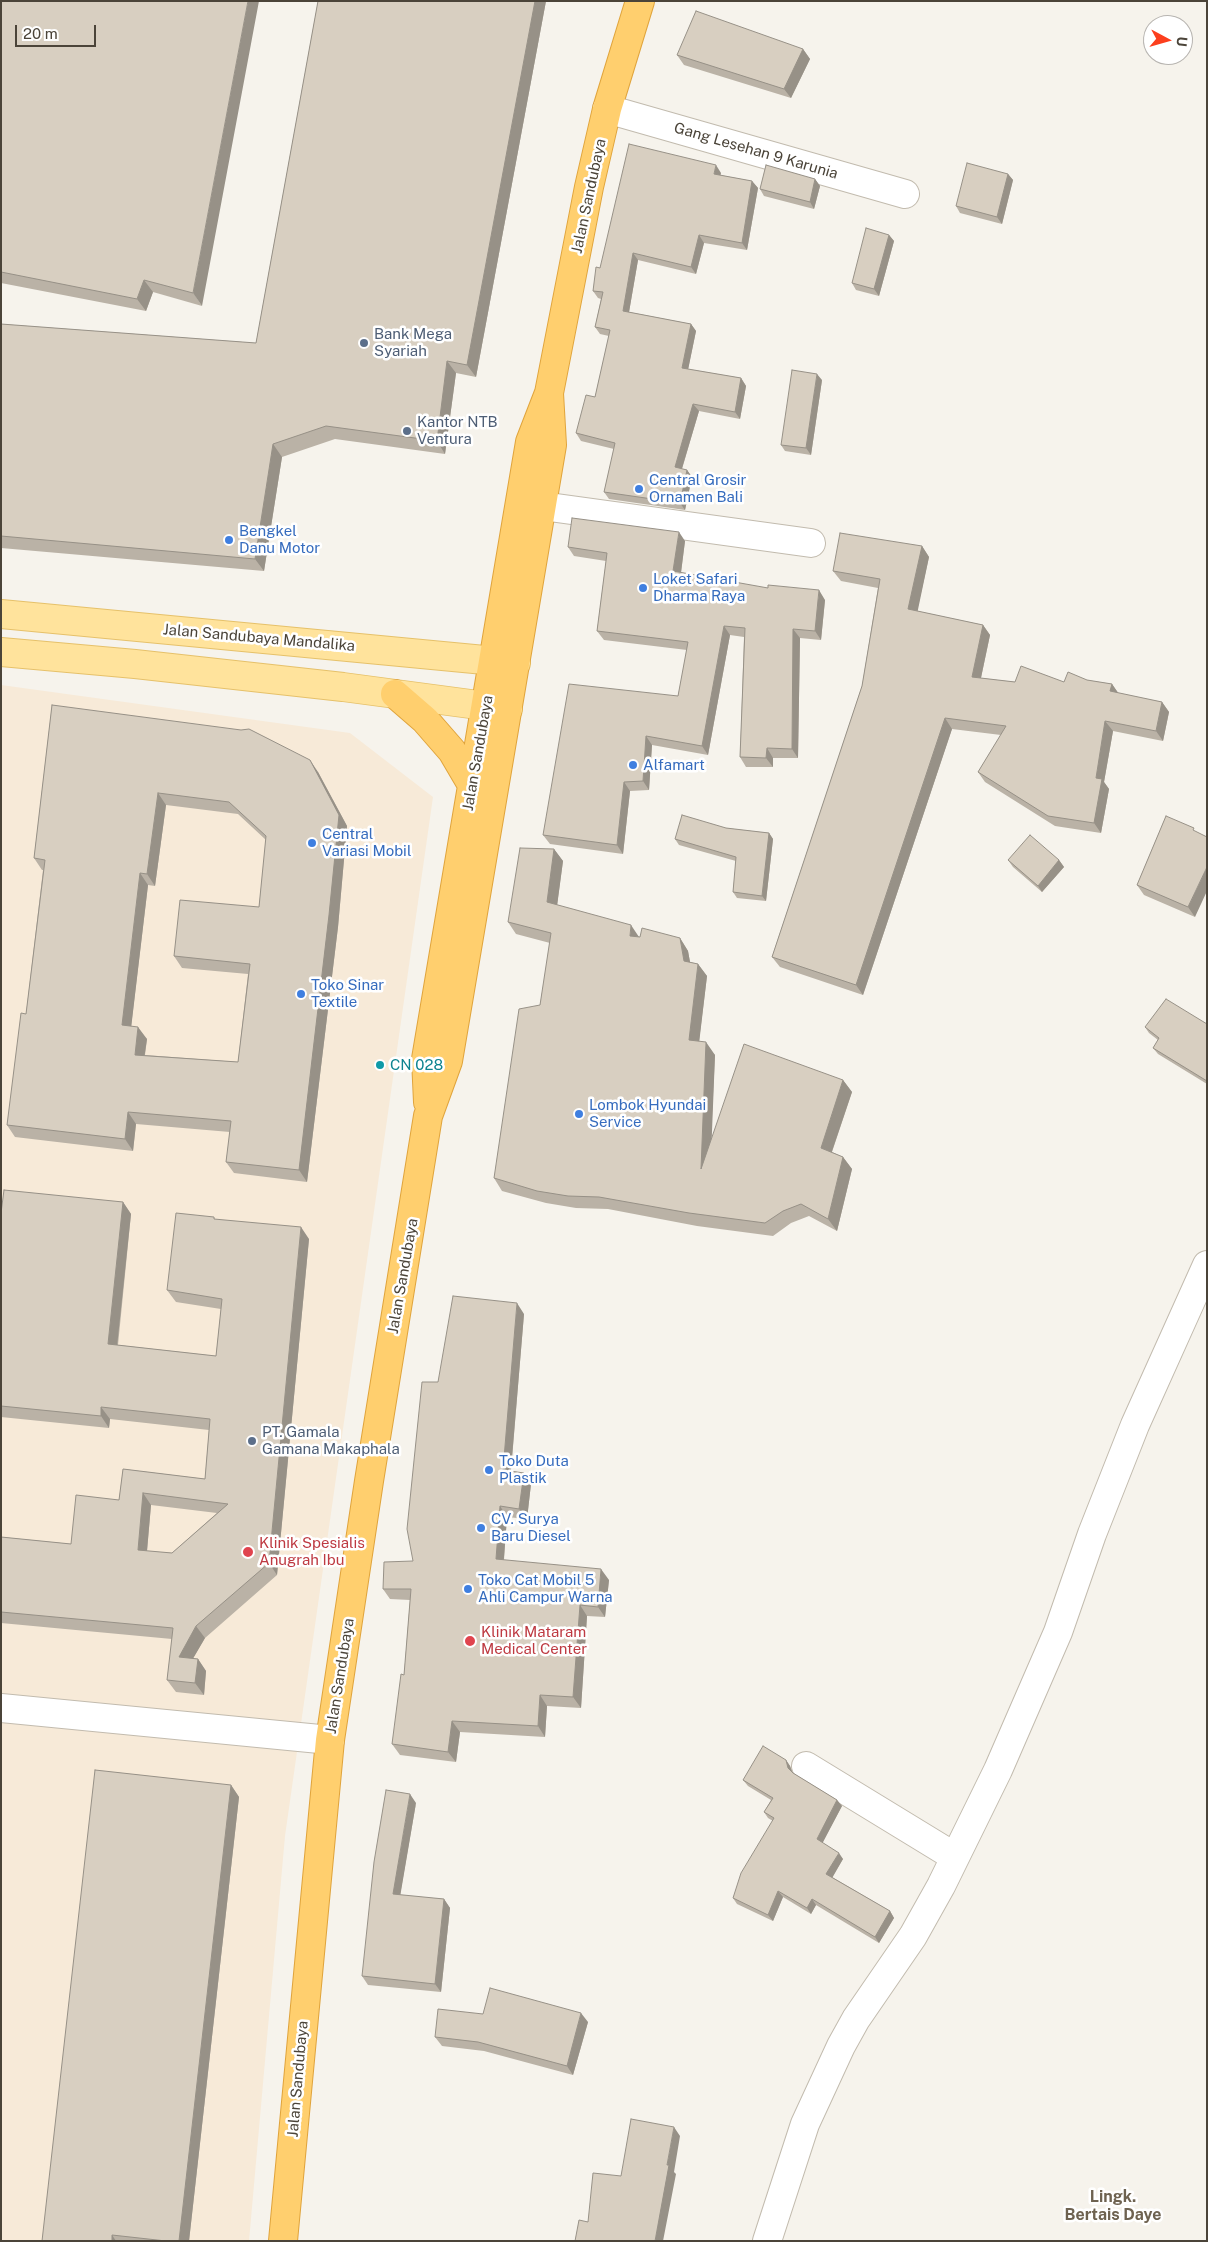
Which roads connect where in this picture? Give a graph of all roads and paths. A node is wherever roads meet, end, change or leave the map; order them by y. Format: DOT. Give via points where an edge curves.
graph roads {
  1 [pos="640,1"];
  2 [pos="607,109"];
  3 [pos="905,194"];
  4 [pos="549,393"];
  5 [pos="542,506"];
  6 [pos="811,543"];
  7 [pos="1,614"];
  8 [pos="1,652"];
  9 [pos="505,662"];
  10 [pos="395,694"];
  11 [pos="497,708"];
  12 [pos="472,785"];
  13 [pos="428,1116"];
  14 [pos="1207,1265"];
  15 [pos="1,1708"];
  16 [pos="330,1740"];
  17 [pos="806,1766"];
  18 [pos="955,1857"];
  19 [pos="283,2241"];
  20 [pos="767,2241"];
  1 -- 2 [label="highway, Jalan Sandubaya"];
  2 -- 3 [label="street, Gang Lesehan 9 Karunia"];
  2 -- 4 [label="highway, Jalan Sandubaya"];
  4 -- 5 [label="highway, Jalan Sandubaya" via="552,445"];
  4 -- 9 [label="highway, Jalan Sandubaya" via="530,442"];
  5 -- 6 [label="street"];
  5 -- 9 [label="highway, Jalan Sandubaya"];
  7 -- 9 [label="main road, Jalan Sandubaya Mandalika"];
  8 -- 10 [label="main road"];
  9 -- 11 [label="highway, Jalan Sandubaya"];
  10 -- 11 [label="main road"];
  10 -- 12 [label="highway" via="452,750"];
  11 -- 12 [label="highway, Jalan Sandubaya"];
  11 -- 13 [label="highway, Jalan Sandubaya" via="448,1061"];
  12 -- 13 [label="highway, Jalan Sandubaya" via="426,1060"];
  13 -- 16 [label="highway, Jalan Sandubaya"];
  14 -- 18 [label="street" via="1135,1425 1054,1641 998,1770"];
  15 -- 16 [label="street"];
  16 -- 19 [label="highway, Jalan Sandubaya"];
  17 -- 18 [label="street"];
  18 -- 20 [label="street" via="913,1936 841,2046 805,2124"];
}
